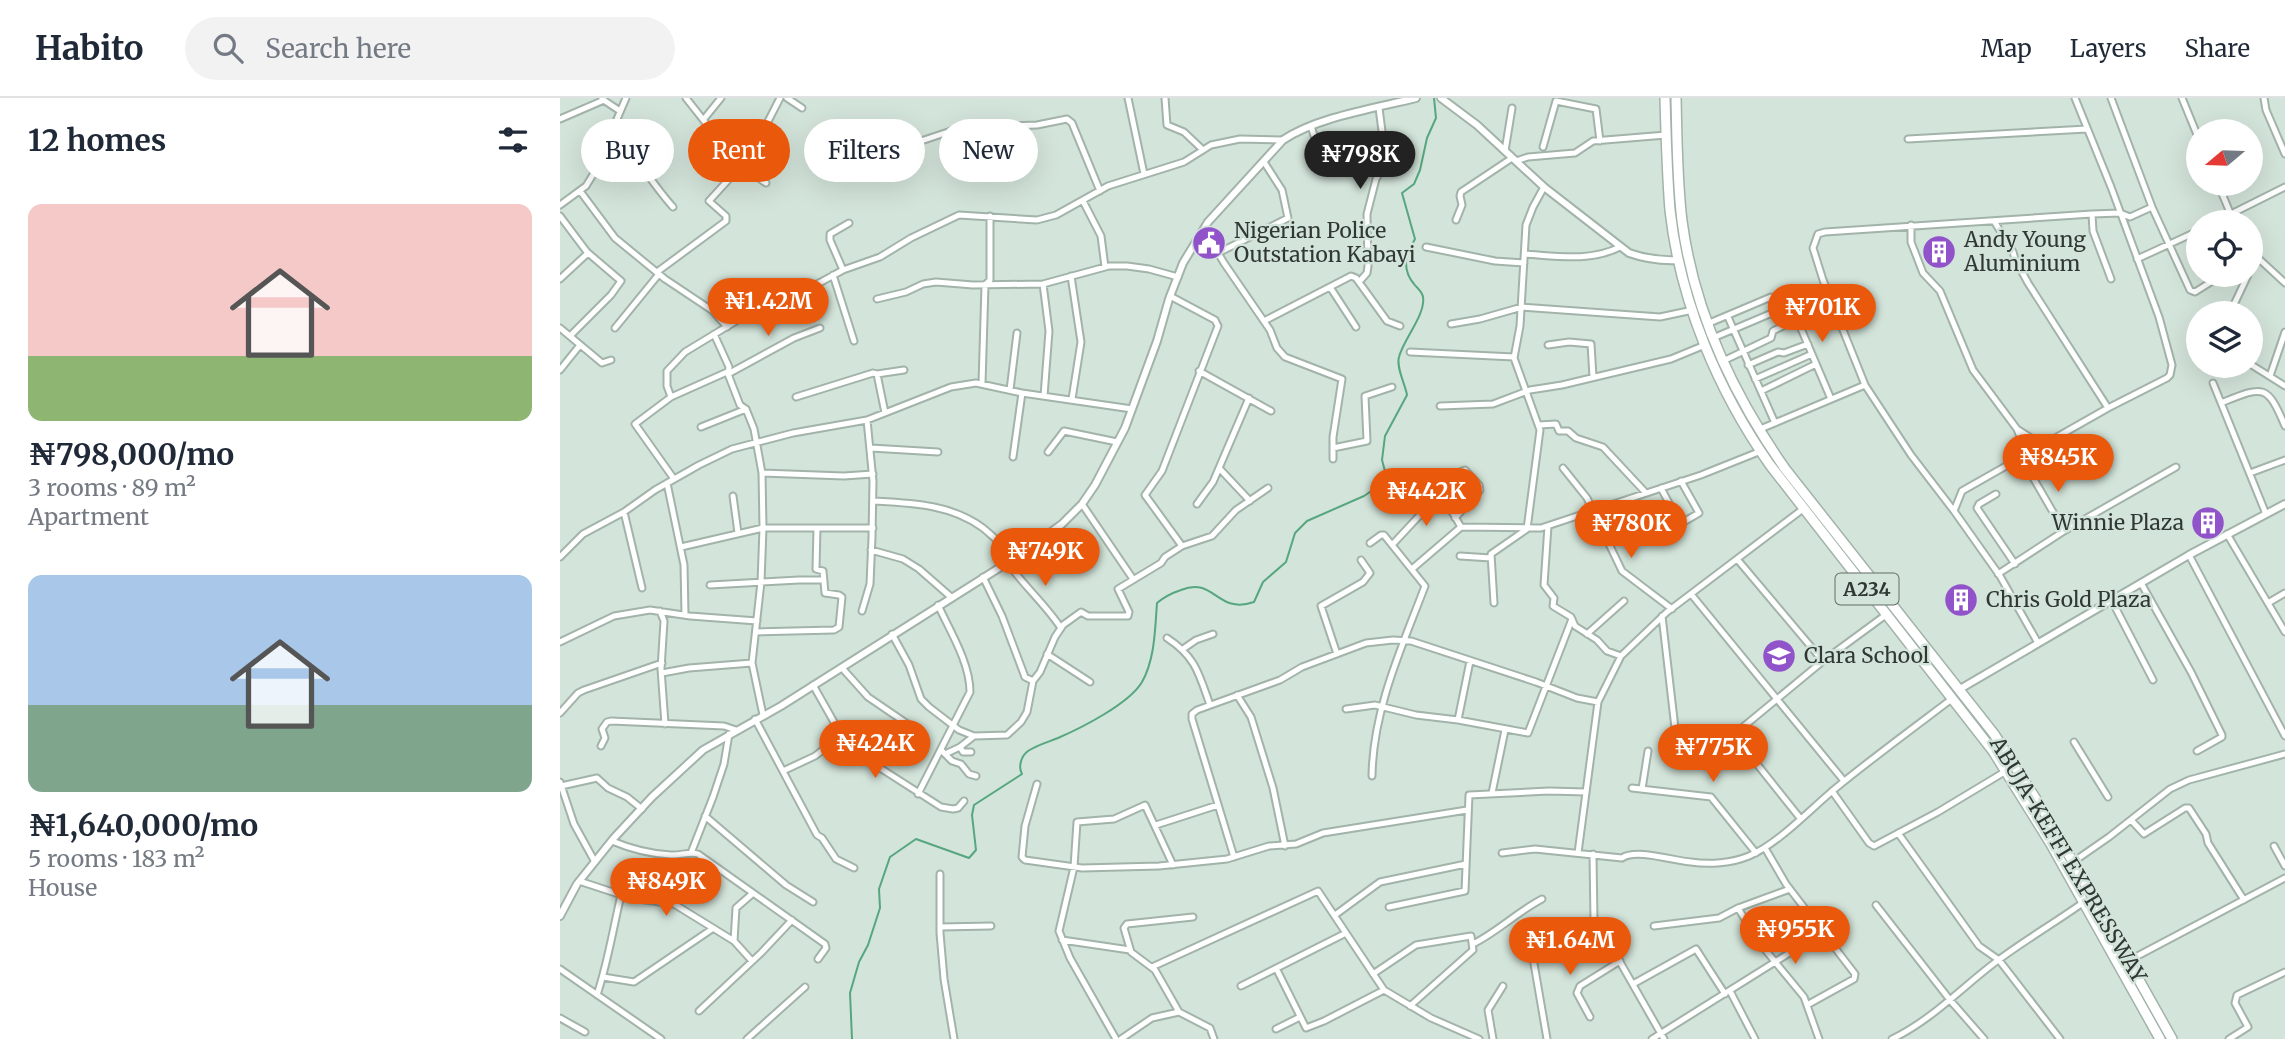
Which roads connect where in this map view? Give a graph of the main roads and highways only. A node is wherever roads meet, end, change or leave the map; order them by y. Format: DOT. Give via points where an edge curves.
graph roads {
  1 [pos="1665,98"];
  2 [pos="1676,98"];
  3 [pos="1709,346"];
  4 [pos="1723,368"];
  5 [pos="2160,1039"];
  6 [pos="2172,1039"];
  1 -- 3 [label="highway, ABUJA-KEFFI EXPRESSWAY / A234" via="1671,211 1679,260"];
  2 -- 3 [label="highway, ABUJA-KEFFI EXPRESSWAY / A234" via="1682,219"];
  3 -- 4 [label="highway, ABUJA-KEFFI EXPRESSWAY / A234"];
  3 -- 4 [label="highway, ABUJA-KEFFI EXPRESSWAY / A234" via="1719,351"];
  4 -- 5 [label="highway, ABUJA-KEFFI EXPRESSWAY / A234" via="1739,416 1761,451 2006,771"];
  4 -- 6 [label="highway, ABUJA-KEFFI EXPRESSWAY / A234" via="1758,430 1832,530 1994,734 2035,796"];
}
